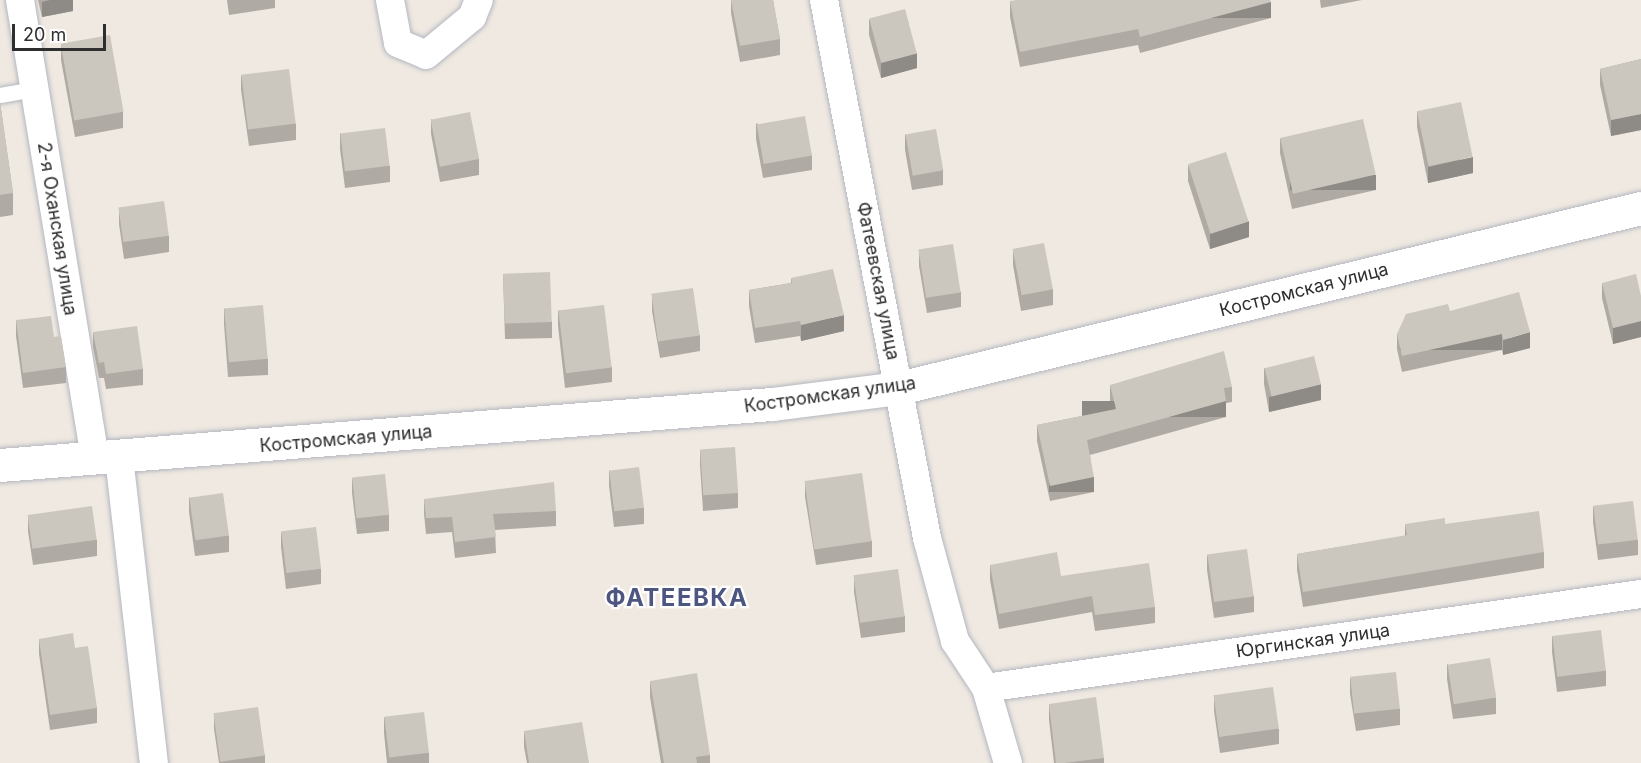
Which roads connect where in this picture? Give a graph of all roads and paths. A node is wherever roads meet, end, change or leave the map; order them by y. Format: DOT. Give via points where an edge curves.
graph roads {
  1 [pos="20,0"];
  2 [pos="390,0"];
  3 [pos="479,0"];
  4 [pos="824,0"];
  5 [pos="34,89"];
  6 [pos="0,95"];
  7 [pos="1641,208"];
  8 [pos="899,388"];
  9 [pos="107,458"];
  10 [pos="0,465"];
  11 [pos="1641,594"];
  12 [pos="986,688"];
  13 [pos="154,763"];
  14 [pos="1008,763"];
  1 -- 5 [label="street, 2-я Оханская улица"];
  2 -- 3 [label="street" via="398,43 426,55 472,17"];
  4 -- 8 [label="street, Фатеевская улица"];
  5 -- 6 [label="lane"];
  5 -- 9 [label="street, 2-я Оханская улица"];
  7 -- 8 [label="street, Костромская улица"];
  8 -- 9 [label="street, Костромская улица" via="772,405"];
  8 -- 12 [label="street, Фатеевская улица" via="927,538 955,641"];
  9 -- 10 [label="street, Костромская улица"];
  9 -- 13 [label="street, 2-я Оханская улица"];
  11 -- 12 [label="street, Юргинская улица"];
  12 -- 14 [label="street, Фатеевская улица"];
}
